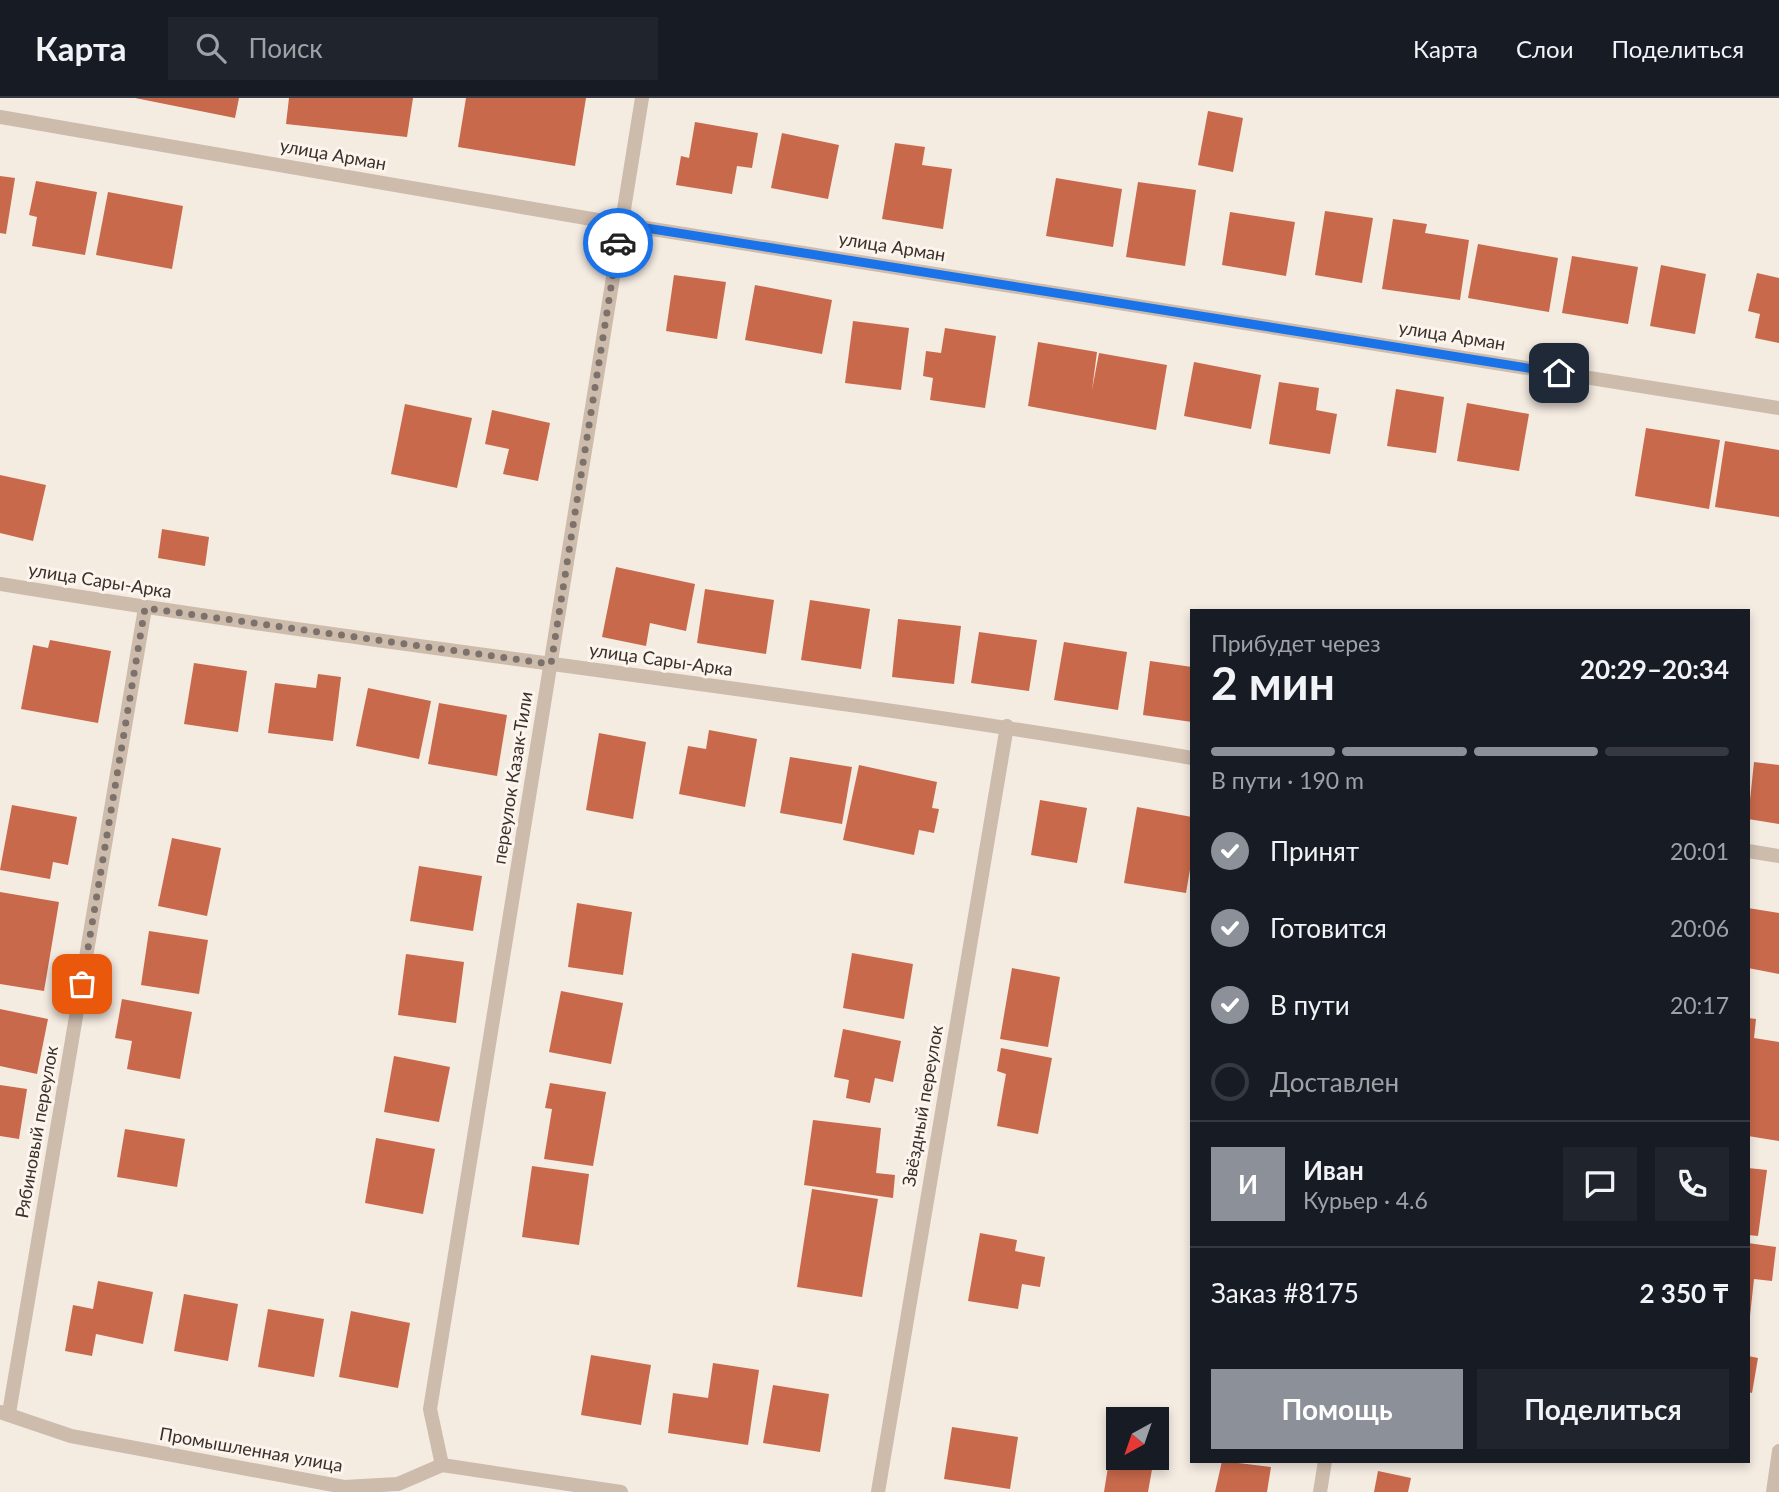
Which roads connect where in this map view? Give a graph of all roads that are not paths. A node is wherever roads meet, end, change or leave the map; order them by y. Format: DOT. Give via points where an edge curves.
graph roads {
  1 [pos="642,98"];
  2 [pos="0,117"];
  3 [pos="621,224"];
  4 [pos="1779,408"];
  5 [pos="0,584"];
  6 [pos="145,608"];
  7 [pos="551,664"];
  8 [pos="1007,726"];
  9 [pos="1190,758"];
  10 [pos="1750,851"];
  11 [pos="1779,856"];
  12 [pos="4,1412"];
  13 [pos="1779,1451"];
  14 [pos="1325,1463"];
  15 [pos="442,1465"];
  16 [pos="621,1492"];
  17 [pos="878,1492"];
  18 [pos="1320,1492"];
  19 [pos="1773,1492"];
  1 -- 3 [label="lane, переулок Казак-Тили"];
  2 -- 3 [label="lane, улица Арман"];
  3 -- 4 [label="lane, улица Арман"];
  3 -- 7 [label="lane, переулок Казак-Тили"];
  5 -- 6 [label="lane, улица Сары-Арка"];
  6 -- 7 [label="lane, улица Сары-Арка"];
  6 -- 12 [label="lane, Рябиновый переулок"];
  7 -- 8 [label="lane, улица Сары-Арка"];
  7 -- 15 [label="lane, переулок Казак-Тили" via="430,1409"];
  8 -- 9 [label="lane, улица Сары-Арка"];
  8 -- 17 [label="lane, Звёздный переулок"];
  10 -- 11 [label="lane"];
  12 -- 15 [label="lane, Промышленная улица" via="71,1436 344,1487 398,1483"];
  13 -- 19 [label="lane"];
  14 -- 18 [label="lane"];
  15 -- 16 [label="lane"];
}
